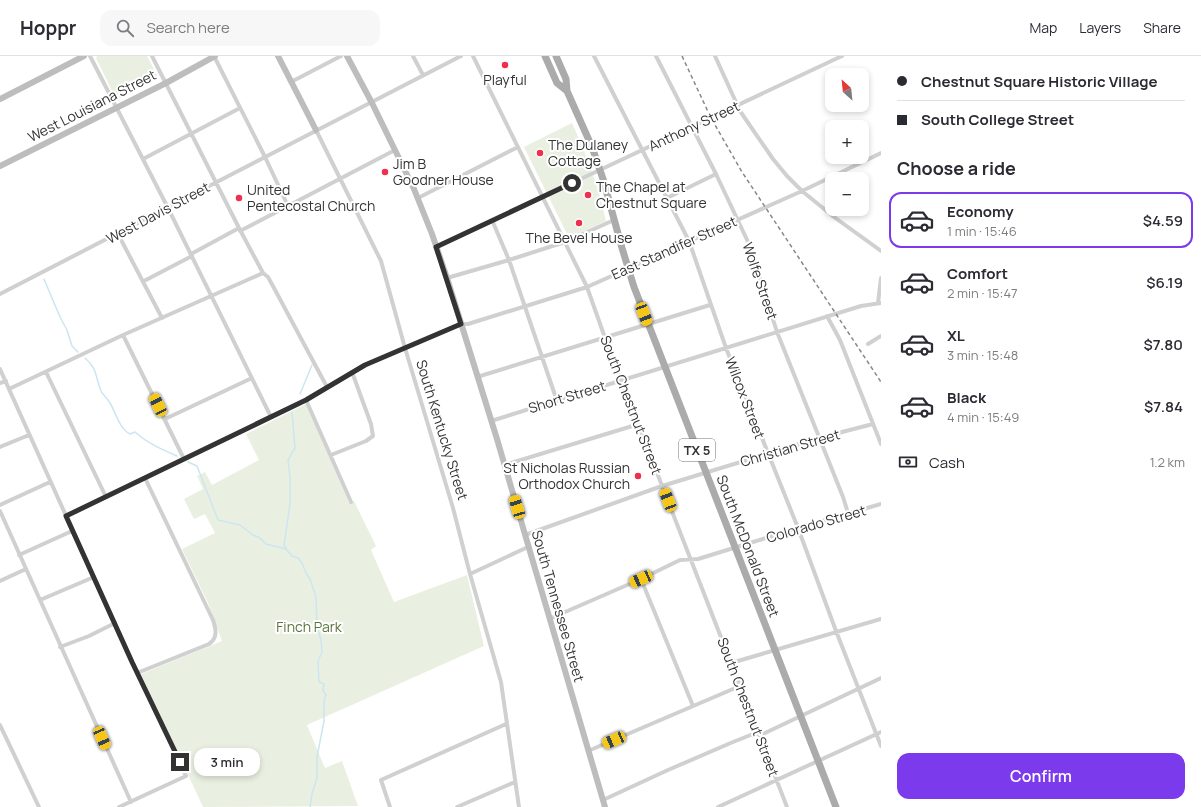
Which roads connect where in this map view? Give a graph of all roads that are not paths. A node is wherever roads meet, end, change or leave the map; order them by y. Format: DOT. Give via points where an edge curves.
graph roads {
  1 [pos="84,56"];
  2 [pos="90,56"];
  3 [pos="152,56"];
  4 [pos="215,56"];
  5 [pos="278,56"];
  6 [pos="341,56"];
  7 [pos="347,56"];
  8 [pos="413,56"];
  9 [pos="461,56"];
  10 [pos="473,56"];
  11 [pos="545,56"];
  12 [pos="556,56"];
  13 [pos="594,56"];
  14 [pos="656,56"];
  15 [pos="715,56"];
  16 [pos="842,56"];
  17 [pos="424,75"];
  18 [pos="291,82"];
  19 [pos="166,83"];
  20 [pos="567,91"];
  21 [pos="0,99"];
  22 [pos="372,103"];
  23 [pos="737,106"];
  24 [pos="116,107"];
  25 [pos="240,108"];
  26 [pos="692,127"];
  27 [pos="316,130"];
  28 [pos="192,134"];
  29 [pos="518,147"];
  30 [pos="395,150"];
  31 [pos="642,151"];
  32 [pos="881,154"];
  33 [pos="265,157"];
  34 [pos="143,159"];
  35 [pos="0,166"];
  36 [pos="600,170"];
  37 [pos="716,174"];
  38 [pos="341,179"];
  39 [pos="216,183"];
  40 [pos="802,191"];
  41 [pos="543,197"];
  42 [pos="418,198"];
  43 [pos="667,198"];
  44 [pos="288,206"];
  45 [pos="168,208"];
  46 [pos="492,220"];
  47 [pos="615,220"];
  48 [pos="738,220"];
  49 [pos="240,230"];
  50 [pos="118,234"];
  51 [pos="689,241"];
  52 [pos="565,242"];
  53 [pos="436,247"];
  54 [pos="881,251"];
  55 [pos="192,255"];
  56 [pos="509,260"];
  57 [pos="628,269"];
  58 [pos="263,272"];
  59 [pos="447,278"];
  60 [pos="881,278"];
  61 [pos="144,281"];
  62 [pos="587,287"];
  63 [pos="0,294"];
  64 [pos="212,295"];
  65 [pos="879,303"];
  66 [pos="710,305"];
  67 [pos="525,306"];
  68 [pos="827,316"];
  69 [pos="162,318"];
  70 [pos="461,324"];
  71 [pos="649,324"];
  72 [pos="777,332"];
  73 [pos="123,335"];
  74 [pos="881,336"];
  75 [pos="605,337"];
  76 [pos="868,344"];
  77 [pos="405,348"];
  78 [pos="726,348"];
  79 [pos="542,358"];
  80 [pos="665,367"];
  81 [pos="0,369"];
  82 [pos="46,372"];
  83 [pos="352,372"];
  84 [pos="477,377"];
  85 [pos="252,378"];
  86 [pos="622,380"];
  87 [pos="6,381"];
  88 [pos="0,383"];
  89 [pos="327,387"];
  90 [pos="10,390"];
  91 [pos="306,400"];
  92 [pos="557,400"];
  93 [pos="271,417"];
  94 [pos="165,419"];
  95 [pos="491,421"];
  96 [pos="639,424"];
  97 [pos="873,424"];
  98 [pos="29,435"];
  99 [pos="819,438"];
  100 [pos="881,444"];
  101 [pos="0,447"];
  102 [pos="767,454"];
  103 [pos="331,456"];
  104 [pos="184,459"];
  105 [pos="504,465"];
  106 [pos="706,472"];
  107 [pos="145,478"];
  108 [pos="50,482"];
  109 [pos="662,486"];
  110 [pos="106,497"];
  111 [pos="351,502"];
  112 [pos="881,504"];
  113 [pos="0,505"];
  114 [pos="0,511"];
  115 [pos="848,513"];
  116 [pos="66,516"];
  117 [pos="798,528"];
  118 [pos="72,531"];
  119 [pos="525,535"];
  120 [pos="528,547"];
  121 [pos="735,548"];
  122 [pos="19,555"];
  123 [pos="690,560"];
  124 [pos="26,569"];
  125 [pos="470,574"];
  126 [pos="94,577"];
  127 [pos="641,579"];
  128 [pos="0,581"];
  129 [pos="40,600"];
  130 [pos="549,619"];
  131 [pos="881,619"];
  132 [pos="115,623"];
  133 [pos="836,631"];
  134 [pos="60,647"];
  135 [pos="774,650"];
  136 [pos="731,663"];
  137 [pos="137,673"];
  138 [pos="881,678"];
  139 [pos="740,686"];
  140 [pos="859,689"];
  141 [pos="693,706"];
  142 [pos="800,717"];
  143 [pos="506,724"];
  144 [pos="0,725"];
  145 [pos="881,732"];
  146 [pos="759,734"];
  147 [pos="876,734"];
  148 [pos="2,735"];
  149 [pos="881,746"];
  150 [pos="588,751"];
  151 [pos="818,761"];
  152 [pos="776,779"];
  153 [pos="515,782"];
  154 [pos="603,800"];
  155 [pos="131,802"];
  156 [pos="39,807"];
  157 [pos="119,807"];
  158 [pos="390,807"];
  159 [pos="457,807"];
  160 [pos="519,807"];
  161 [pos="605,807"];
  162 [pos="718,807"];
  163 [pos="787,807"];
  164 [pos="836,807"];
  1 -- 21 [label="street"];
  2 -- 24 [label="street"];
  3 -- 19 [label="street"];
  4 -- 19 [label="street, West Louisiana Street"];
  4 -- 25 [label="street"];
  5 -- 18 [label="street, South Kentucky Street"];
  6 -- 18 [label="street"];
  7 -- 22 [label="street, South Tennessee Street"];
  8 -- 17 [label="street"];
  9 -- 17 [label="street, West Davis Street"];
  10 -- 29 [label="street, South Chestnut Street"];
  11 -- 20 [label="main road, South McDonald Street / TX 5" via="558,83"];
  12 -- 20 [label="main road, South McDonald Street / TX 5" via="566,79"];
  13 -- 31 [label="street, Wilcox Street"];
  14 -- 26 [label="street, Wolfe Street"];
  15 -- 23 [label="street"];
  16 -- 23 [label="street, Anthony Street"];
  17 -- 22 [label="street, West Davis Street"];
  18 -- 27 [label="street, South Kentucky Street"];
  19 -- 24 [label="street, West Louisiana Street"];
  19 -- 28 [label="street"];
  20 -- 36 [label="main road, South McDonald Street / TX 5"];
  22 -- 27 [label="street, West Davis Street"];
  22 -- 30 [label="street, South Tennessee Street"];
  23 -- 26 [label="street, Anthony Street"];
  23 -- 40 [label="street" via="773,159"];
  24 -- 34 [label="street"];
  24 -- 35 [label="street, West Louisiana Street"];
  25 -- 28 [label="street"];
  25 -- 33 [label="street"];
  26 -- 31 [label="street, Anthony Street"];
  26 -- 37 [label="street, Wolfe Street"];
  27 -- 33 [label="street, West Davis Street"];
  27 -- 38 [label="street, South Kentucky Street"];
  28 -- 34 [label="street"];
  28 -- 39 [label="street"];
  29 -- 41 [label="street, South Chestnut Street"];
  29 -- 42 [label="street"];
  30 -- 38 [label="street"];
  30 -- 42 [label="street, South Tennessee Street"];
  31 -- 36 [label="street, Anthony Street"];
  31 -- 43 [label="street, Wilcox Street"];
  32 -- 40 [label="street, East Standifer Street"];
  33 -- 39 [label="street, West Davis Street"];
  33 -- 44 [label="street"];
  34 -- 45 [label="street"];
  36 -- 41 [label="street, Anthony Street"];
  36 -- 47 [label="main road, South McDonald Street / TX 5"];
  37 -- 43 [label="street"];
  37 -- 48 [label="street, Wolfe Street"];
  38 -- 44 [label="street"];
  38 -- 77 [label="street, South Kentucky Street" via="381,261"];
  39 -- 45 [label="street, West Davis Street"];
  39 -- 49 [label="street"];
  40 -- 48 [label="street, East Standifer Street"];
  40 -- 54 [label="street"];
  41 -- 46 [label="street, Anthony Street"];
  41 -- 52 [label="street, South Chestnut Street"];
  42 -- 53 [label="street, South Tennessee Street"];
  43 -- 51 [label="street, Wilcox Street"];
  44 -- 49 [label="street"];
  45 -- 50 [label="street, West Davis Street"];
  45 -- 55 [label="street"];
  46 -- 53 [label="street, Anthony Street"];
  46 -- 56 [label="street"];
  47 -- 52 [label="street"];
  47 -- 57 [label="main road, South McDonald Street / TX 5"];
  48 -- 51 [label="street, East Standifer Street"];
  48 -- 72 [label="street, Wolfe Street" via="749,244"];
  49 -- 55 [label="street"];
  49 -- 58 [label="street"];
  50 -- 61 [label="street"];
  50 -- 63 [label="street, West Davis Street"];
  51 -- 57 [label="street, East Standifer Street"];
  51 -- 66 [label="street, Wilcox Street"];
  52 -- 56 [label="street"];
  52 -- 62 [label="street, South Chestnut Street"];
  53 -- 59 [label="street, South Tennessee Street"];
  55 -- 61 [label="street"];
  55 -- 64 [label="street"];
  56 -- 59 [label="street"];
  56 -- 67 [label="street"];
  57 -- 62 [label="street, East Standifer Street"];
  57 -- 71 [label="main road, South McDonald Street / TX 5"];
  58 -- 64 [label="street"];
  58 -- 89 [label="street"];
  59 -- 70 [label="street, South Tennessee Street"];
  60 -- 65 [label="street"];
  61 -- 69 [label="street"];
  62 -- 67 [label="street, East Standifer Street"];
  62 -- 75 [label="street, South Chestnut Street"];
  64 -- 69 [label="street"];
  64 -- 85 [label="street"];
  65 -- 68 [label="street, Short Street"];
  66 -- 71 [label="street"];
  66 -- 78 [label="street, Wilcox Street"];
  67 -- 70 [label="street, East Standifer Street"];
  67 -- 79 [label="street"];
  68 -- 72 [label="street, Short Street"];
  68 -- 97 [label="street" via="840,340"];
  69 -- 73 [label="street"];
  70 -- 77 [label="street, East Standifer Street"];
  70 -- 84 [label="street, South Tennessee Street"];
  71 -- 75 [label="street"];
  71 -- 80 [label="main road, South McDonald Street / TX 5"];
  72 -- 78 [label="street, Short Street"];
  72 -- 99 [label="street, Wolfe Street"];
  73 -- 82 [label="street"];
  73 -- 94 [label="street"];
  74 -- 76 [label="street"];
  75 -- 79 [label="street"];
  75 -- 86 [label="street, South Chestnut Street"];
  77 -- 83 [label="street, East Standifer Street"];
  77 -- 125 [label="street, South Kentucky Street"];
  78 -- 80 [label="street, Short Street"];
  78 -- 102 [label="street, Wilcox Street"];
  79 -- 84 [label="street"];
  79 -- 92 [label="street"];
  80 -- 86 [label="street, Short Street"];
  80 -- 106 [label="main road, South McDonald Street / TX 5"];
  81 -- 87 [label="street"];
  82 -- 90 [label="street"];
  82 -- 110 [label="street"];
  83 -- 89 [label="street, East Standifer Street"];
  83 -- 103 [label="street" via="373,436"];
  84 -- 95 [label="street, South Tennessee Street"];
  85 -- 93 [label="street"];
  85 -- 94 [label="street"];
  86 -- 92 [label="street, Short Street"];
  86 -- 96 [label="street, South Chestnut Street"];
  87 -- 88 [label="street"];
  87 -- 90 [label="street"];
  89 -- 91 [label="street, East Standifer Street"];
  90 -- 98 [label="street"];
  91 -- 93 [label="street, East Standifer Street"];
  91 -- 103 [label="street"];
  92 -- 95 [label="street, Short Street"];
  93 -- 104 [label="street, East Standifer Street"];
  94 -- 104 [label="street"];
  95 -- 105 [label="street, South Tennessee Street"];
  96 -- 105 [label="street"];
  96 -- 109 [label="street, South Chestnut Street"];
  97 -- 99 [label="street, Christian Street"];
  97 -- 100 [label="street"];
  98 -- 101 [label="street"];
  98 -- 108 [label="street"];
  99 -- 102 [label="street, Christian Street"];
  99 -- 115 [label="street, Wolfe Street"];
  102 -- 106 [label="street, Christian Street"];
  102 -- 117 [label="street, Wilcox Street"];
  103 -- 111 [label="street"];
  104 -- 107 [label="street, East Standifer Street"];
  105 -- 119 [label="street, South Tennessee Street"];
  106 -- 109 [label="street, Christian Street"];
  106 -- 121 [label="main road, South McDonald Street / TX 5"];
  107 -- 110 [label="street, East Standifer Street"];
  107 -- 137 [label="street" via="213,620 216,636 209,644"];
  108 -- 113 [label="street"];
  108 -- 116 [label="street"];
  109 -- 119 [label="street, Christian Street"];
  109 -- 123 [label="street, South Chestnut Street"];
  110 -- 116 [label="street, East Standifer Street"];
  112 -- 115 [label="street, Colorado Street"];
  114 -- 122 [label="street"];
  115 -- 117 [label="street, Colorado Street"];
  116 -- 118 [label="street"];
  117 -- 121 [label="street, Colorado Street"];
  117 -- 133 [label="street, Wilcox Street"];
  118 -- 122 [label="street"];
  118 -- 126 [label="street"];
  119 -- 120 [label="street, South Tennessee Street"];
  120 -- 125 [label="street"];
  120 -- 130 [label="street, South Tennessee Street"];
  121 -- 123 [label="street, Colorado Street"];
  121 -- 135 [label="main road, South McDonald Street / TX 5"];
  122 -- 124 [label="street"];
  123 -- 127 [label="street, Colorado Street" via="680,560"];
  123 -- 136 [label="street, South Chestnut Street"];
  124 -- 128 [label="street"];
  124 -- 129 [label="street"];
  125 -- 143 [label="street, South Kentucky Street" via="501,682"];
  126 -- 129 [label="street"];
  126 -- 132 [label="street"];
  127 -- 130 [label="street, Colorado Street"];
  127 -- 141 [label="street"];
  129 -- 134 [label="street"];
  130 -- 150 [label="street, South Tennessee Street"];
  131 -- 133 [label="street"];
  132 -- 134 [label="street"];
  132 -- 137 [label="street"];
  133 -- 135 [label="street"];
  133 -- 140 [label="street, Wilcox Street"];
  134 -- 155 [label="street"];
  135 -- 136 [label="street"];
  135 -- 142 [label="main road, South McDonald Street / TX 5"];
  136 -- 139 [label="street, South Chestnut Street"];
  137 -- 155 [label="street" via="186,776"];
  138 -- 140 [label="street"];
  139 -- 141 [label="street"];
  139 -- 146 [label="street, South Chestnut Street"];
  140 -- 142 [label="street"];
  140 -- 147 [label="street, Wilcox Street"];
  141 -- 150 [label="street"];
  142 -- 146 [label="street"];
  142 -- 151 [label="main road, South McDonald Street / TX 5"];
  143 -- 153 [label="street, South Kentucky Street"];
  143 -- 158 [label="street" via="381,780"];
  144 -- 148 [label="street"];
  145 -- 147 [label="street"];
  146 -- 152 [label="street, South Chestnut Street"];
  146 -- 154 [label="street" via="733,742"];
  147 -- 149 [label="street, Wilcox Street"];
  147 -- 151 [label="street"];
  148 -- 156 [label="street"];
  150 -- 154 [label="street, South Tennessee Street"];
  151 -- 152 [label="street"];
  151 -- 164 [label="main road, South McDonald Street / TX 5"];
  152 -- 162 [label="street"];
  152 -- 163 [label="street, South Chestnut Street"];
  153 -- 159 [label="street"];
  153 -- 160 [label="street, South Kentucky Street"];
  154 -- 161 [label="street, South Tennessee Street"];
  155 -- 157 [label="street"];
}
